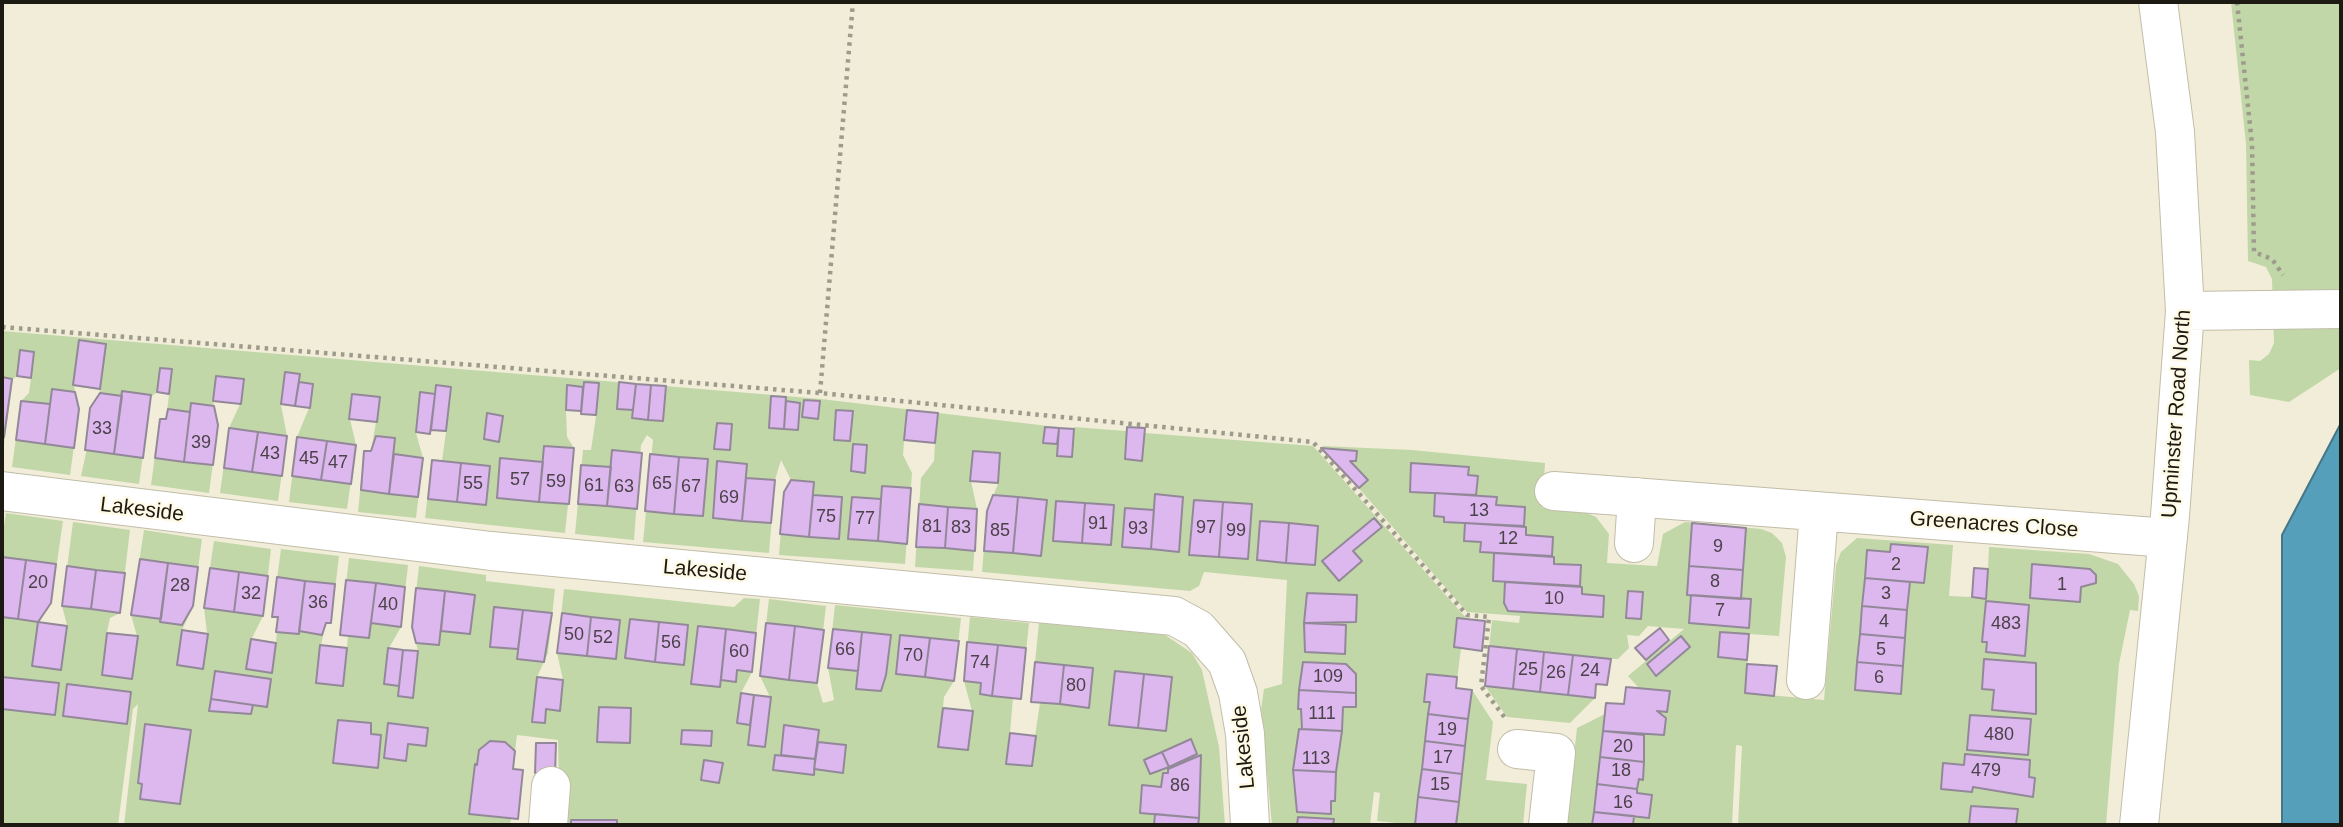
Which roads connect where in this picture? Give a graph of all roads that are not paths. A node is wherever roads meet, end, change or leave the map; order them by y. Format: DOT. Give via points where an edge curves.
graph roads {
  1 [pos="2158,2"];
  2 [pos="2341,309"];
  3 [pos="2185,312"];
  4 [pos="2,491"];
  5 [pos="1554,491"];
  6 [pos="1637,498"];
  7 [pos="1819,512"];
  8 [pos="2168,538"];
  9 [pos="1634,543"];
  10 [pos="1806,680"];
  11 [pos="1515,738"];
  12 [pos="551,786"];
  13 [pos="548,825"];
  14 [pos="1250,825"];
  15 [pos="1548,825"];
  16 [pos="2139,825"];
  1 -- 3 [label="street, Upminster Road North" via="2175,132"];
  2 -- 3 [label="street"];
  3 -- 8 [label="street, Upminster Road North"];
  4 -- 14 [label="street, Lakeside" via="491,551 1174,616 1198,629 1227,662 1245,734"];
  5 -- 6 [label="street, Greenacres Close"];
  6 -- 7 [label="street, Greenacres Close"];
  6 -- 9 [label="street"];
  7 -- 8 [label="street, Greenacres Close"];
  7 -- 10 [label="street"];
  8 -- 16 [label="street, Upminster Road North"];
  11 -- 15 [label="street" via="1556,753"];
  12 -- 13 [label="street"];
}
